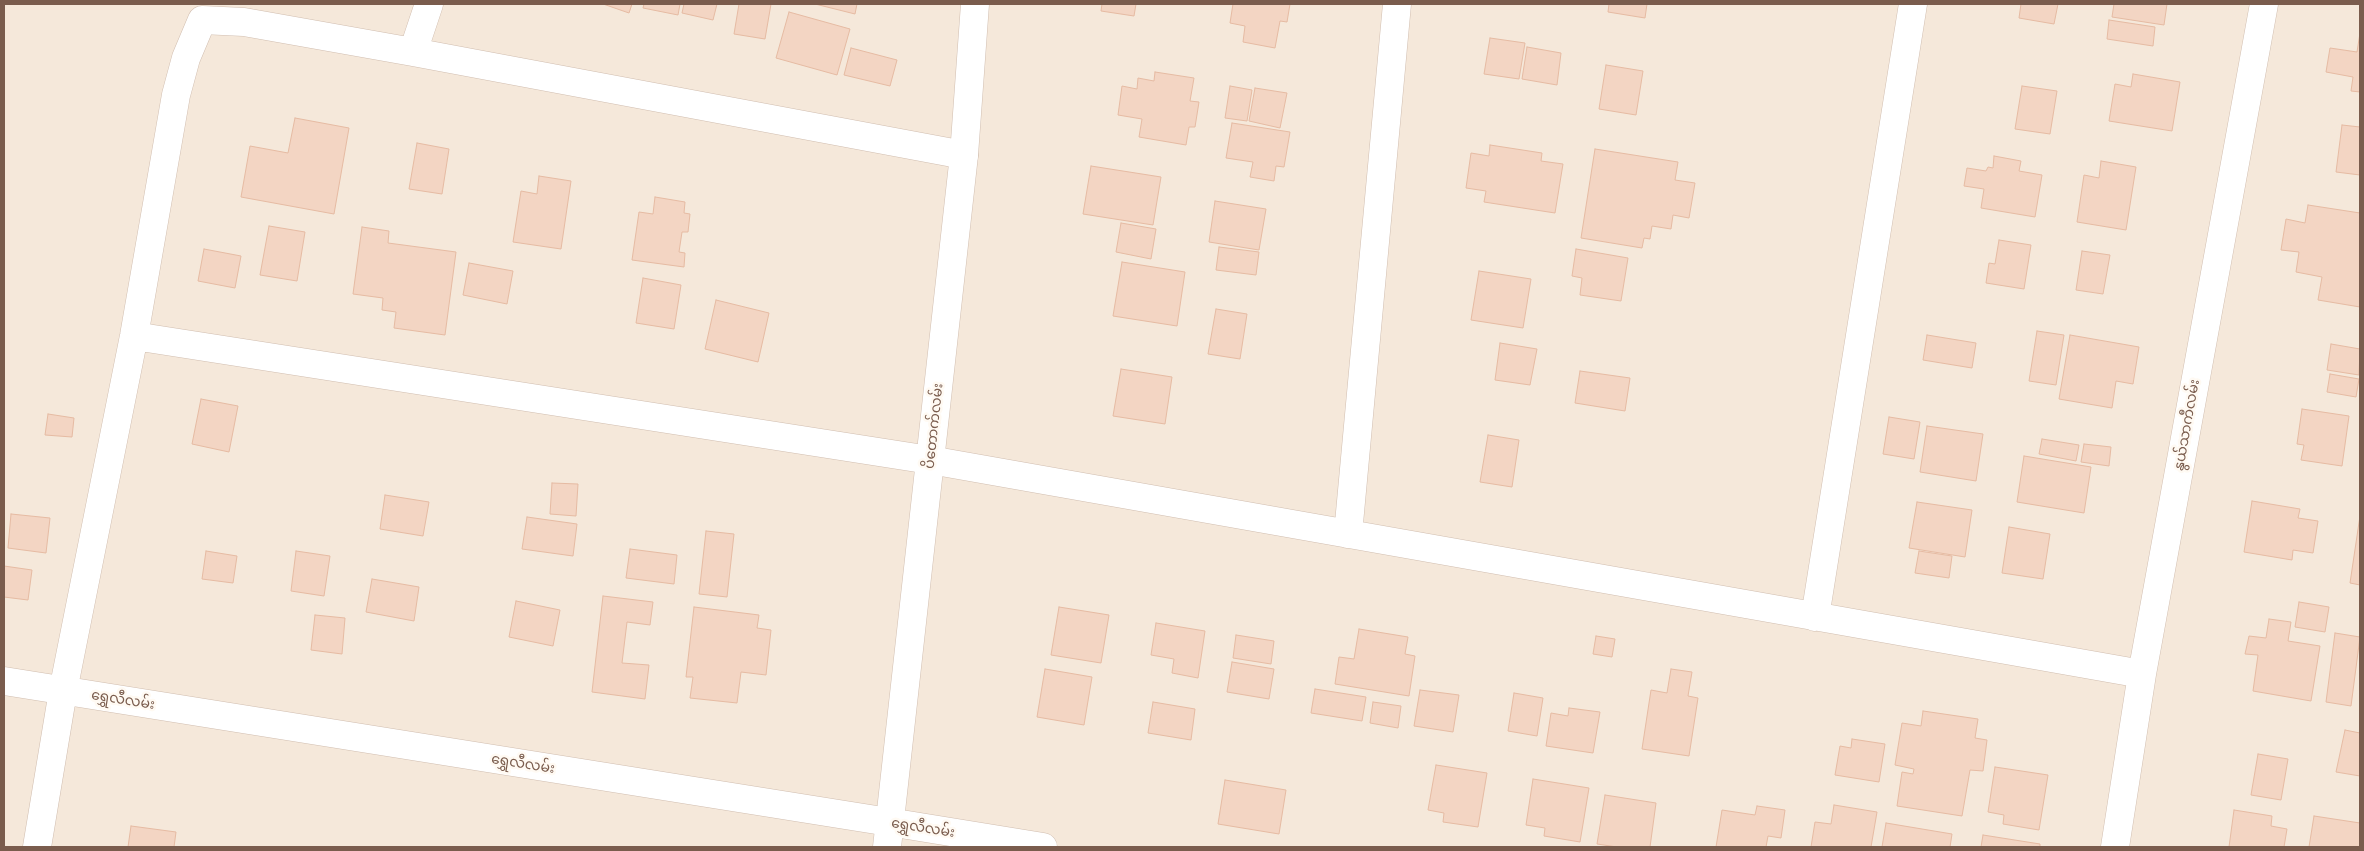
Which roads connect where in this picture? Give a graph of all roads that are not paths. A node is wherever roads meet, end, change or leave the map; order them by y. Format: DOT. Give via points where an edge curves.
graph roads {
  1 [pos="429,4"];
  2 [pos="975,4"];
  3 [pos="1397,4"];
  4 [pos="1913,4"];
  5 [pos="2264,4"];
  6 [pos="202,12"];
  7 [pos="413,52"];
  8 [pos="964,155"];
  9 [pos="134,336"];
  10 [pos="930,460"];
  11 [pos="1348,534"];
  12 [pos="1815,617"];
  13 [pos="2142,674"];
  14 [pos="4,681"];
  15 [pos="63,691"];
  16 [pos="888,835"];
  17 [pos="37,847"];
  18 [pos="1043,847"];
  19 [pos="2115,847"];
  1 -- 7 [label="street"];
  2 -- 8 [label="street, ပိတောက်လမ်း"];
  3 -- 11 [label="street"];
  4 -- 12 [label="street"];
  5 -- 13 [label="street, နွယ်သာကီလမ်း"];
  6 -- 7 [label="street"];
  6 -- 9 [label="street" via="176,95"];
  7 -- 8 [label="street"];
  8 -- 10 [label="street, ပိတောက်လမ်း"];
  9 -- 10 [label="street"];
  9 -- 15 [label="street"];
  10 -- 11 [label="street"];
  10 -- 16 [label="street, ပိတောက်လမ်း"];
  11 -- 12 [label="street"];
  12 -- 13 [label="street"];
  13 -- 19 [label="street, နွယ်သာကီလမ်း"];
  14 -- 15 [label="street, ရွှေလီလမ်း"];
  15 -- 16 [label="street, ရွှေလီလမ်း"];
  15 -- 17 [label="street"];
  16 -- 18 [label="street, ရွှေလီလမ်း"];
}
